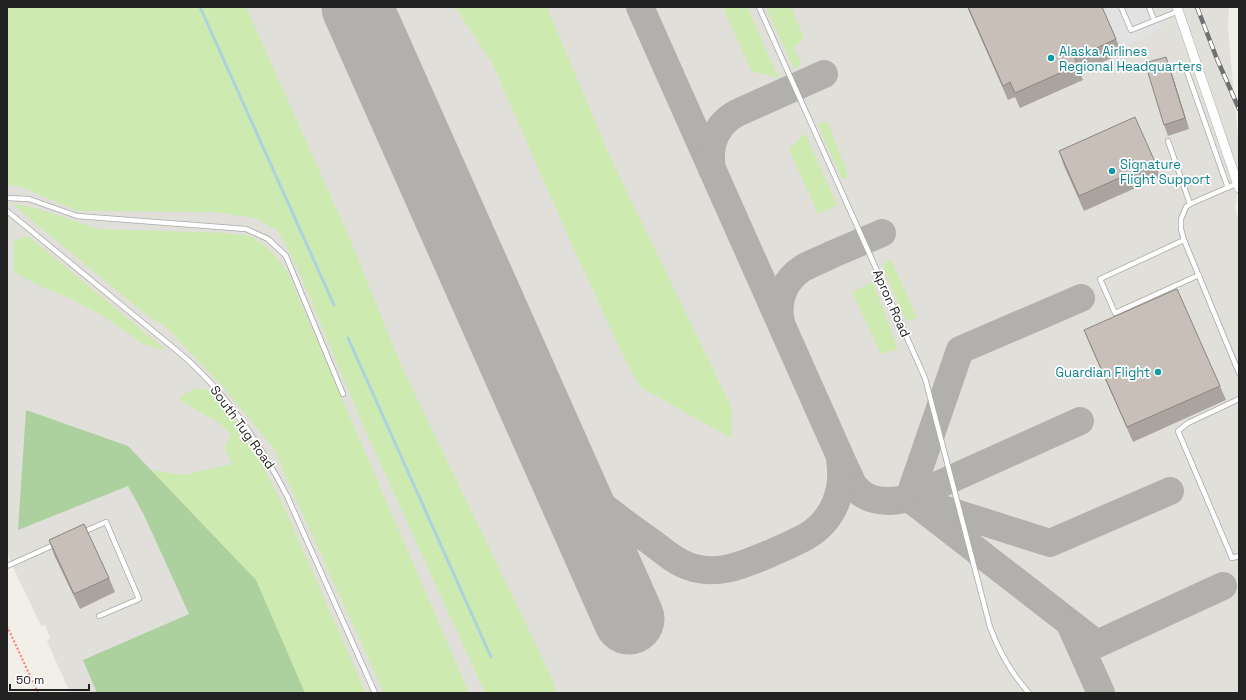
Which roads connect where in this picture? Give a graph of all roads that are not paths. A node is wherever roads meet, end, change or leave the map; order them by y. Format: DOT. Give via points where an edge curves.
graph roads {
  1 [pos="759,7"];
  2 [pos="1120,7"];
  3 [pos="1149,7"];
  4 [pos="1178,9"];
  5 [pos="1154,20"];
  6 [pos="1186,66"];
  7 [pos="1168,141"];
  8 [pos="1238,185"];
  9 [pos="1228,188"];
  10 [pos="7,198"];
  11 [pos="1190,204"];
  12 [pos="7,211"];
  13 [pos="1184,240"];
  14 [pos="1199,275"];
  15 [pos="1239,373"];
  16 [pos="344,394"];
  17 [pos="1239,399"];
  18 [pos="77,535"];
  19 [pos="62,541"];
  20 [pos="1239,556"];
  21 [pos="7,566"];
  22 [pos="99,616"];
  23 [pos="375,693"];
  24 [pos="1029,693"];
  1 -- 24 [label="lane, Apron Road" via="925,378 992,632 1002,657"];
  2 -- 5 [label="lane" via="1130,30"];
  3 -- 5 [label="lane"];
  4 -- 5 [label="lane"];
  4 -- 8 [label="street"];
  6 -- 9 [label="lane"];
  7 -- 11 [label="lane"];
  8 -- 9 [label="lane"];
  9 -- 11 [label="lane"];
  10 -- 16 [label="lane" via="29,199 77,216 246,229 268,239 286,256"];
  11 -- 13 [label="lane" via="1183,211 1181,219"];
  12 -- 23 [label="lane, South Tug Road" via="202,372 226,400 274,469"];
  13 -- 14 [label="lane"];
  13 -- 14 [label="lane" via="1100,279 1115,313"];
  14 -- 15 [label="lane"];
  17 -- 20 [label="lane" via="1188,422 1178,431 1232,558"];
  18 -- 22 [label="lane" via="106,522 139,599"];
  19 -- 21 [label="lane"];
}
